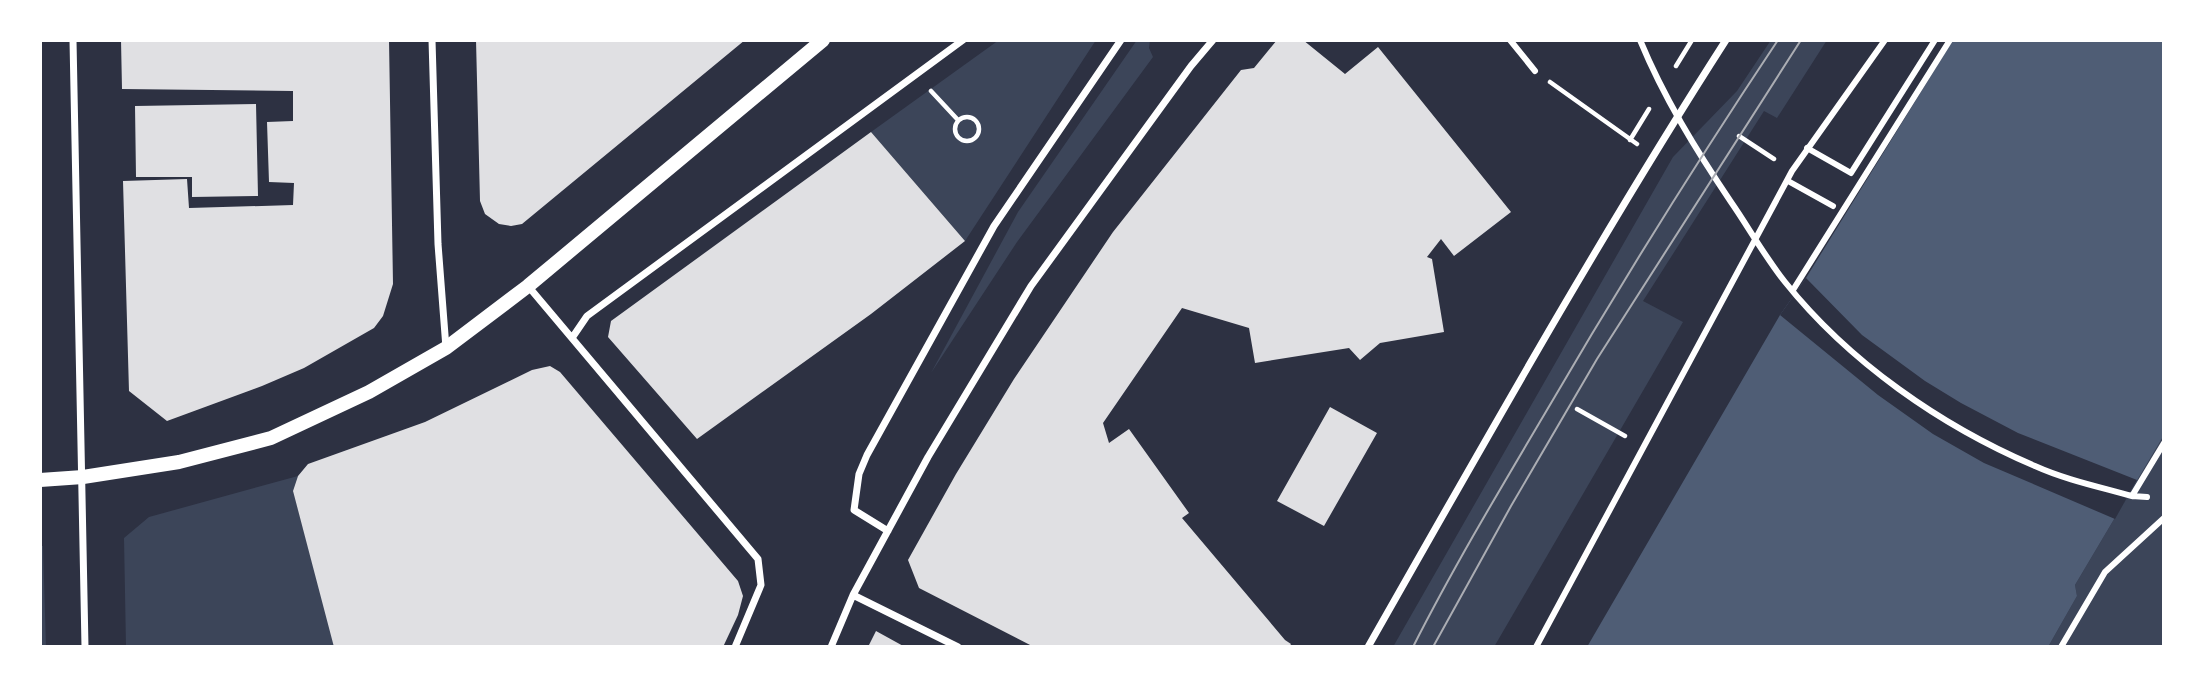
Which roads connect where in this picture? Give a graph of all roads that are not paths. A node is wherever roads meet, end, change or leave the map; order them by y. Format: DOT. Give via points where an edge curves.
graph roads {
  1 [pos="74,40"];
  2 [pos="432,40"];
  3 [pos="823,40"];
  4 [pos="963,40"];
  5 [pos="1121,40"];
  6 [pos="1213,40"];
  7 [pos="1510,40"];
  8 [pos="1640,40"];
  9 [pos="1726,40"];
  10 [pos="1885,40"];
  11 [pos="1935,40"];
  12 [pos="1950,40"];
  13 [pos="1535,71"];
  14 [pos="1807,148"];
  15 [pos="1788,181"];
  16 [pos="1833,206"];
  17 [pos="528,286"];
  18 [pos="1793,290"];
  19 [pos="572,338"];
  20 [pos="446,348"];
  21 [pos="2164,443"];
  22 [pos="83,477"];
  23 [pos="40,480"];
  24 [pos="2132,496"];
  25 [pos="2147,497"];
  26 [pos="2164,518"];
  27 [pos="888,531"];
  28 [pos="853,595"];
  29 [pos="85,647"];
  30 [pos="735,647"];
  31 [pos="831,647"];
  32 [pos="958,647"];
  33 [pos="1368,647"];
  34 [pos="1536,647"];
  35 [pos="2061,647"];
  1 -- 22 [label="street"];
  2 -- 20 [label="street"];
  3 -- 17 [label="main road"];
  4 -- 19 [label="street" via="587,316"];
  5 -- 27 [label="street" via="994,226 867,455 854,510"];
  6 -- 27 [label="street" via="1031,286"];
  7 -- 13 [label="street"];
  8 -- 18 [label="street" via="1658,83 1703,160"];
  9 -- 33 [label="street" via="1491,431"];
  10 -- 14 [label="street"];
  11 -- 14 [label="street" via="1851,173"];
  12 -- 18 [label="street"];
  14 -- 15 [label="street"];
  15 -- 16 [label="street"];
  15 -- 34 [label="street"];
  17 -- 19 [label="street"];
  17 -- 20 [label="main road"];
  18 -- 24 [label="street" via="1836,337 1900,390 1966,431 2037,467"];
  19 -- 30 [label="street" via="758,559 761,585"];
  20 -- 22 [label="main road" via="369,392 271,438 179,462"];
  21 -- 24 [label="street"];
  22 -- 23 [label="main road"];
  22 -- 29 [label="street"];
  24 -- 25 [label="street"];
  26 -- 35 [label="street" via="2105,572"];
  27 -- 28 [label="street"];
  28 -- 31 [label="street"];
  28 -- 32 [label="street"];
}
